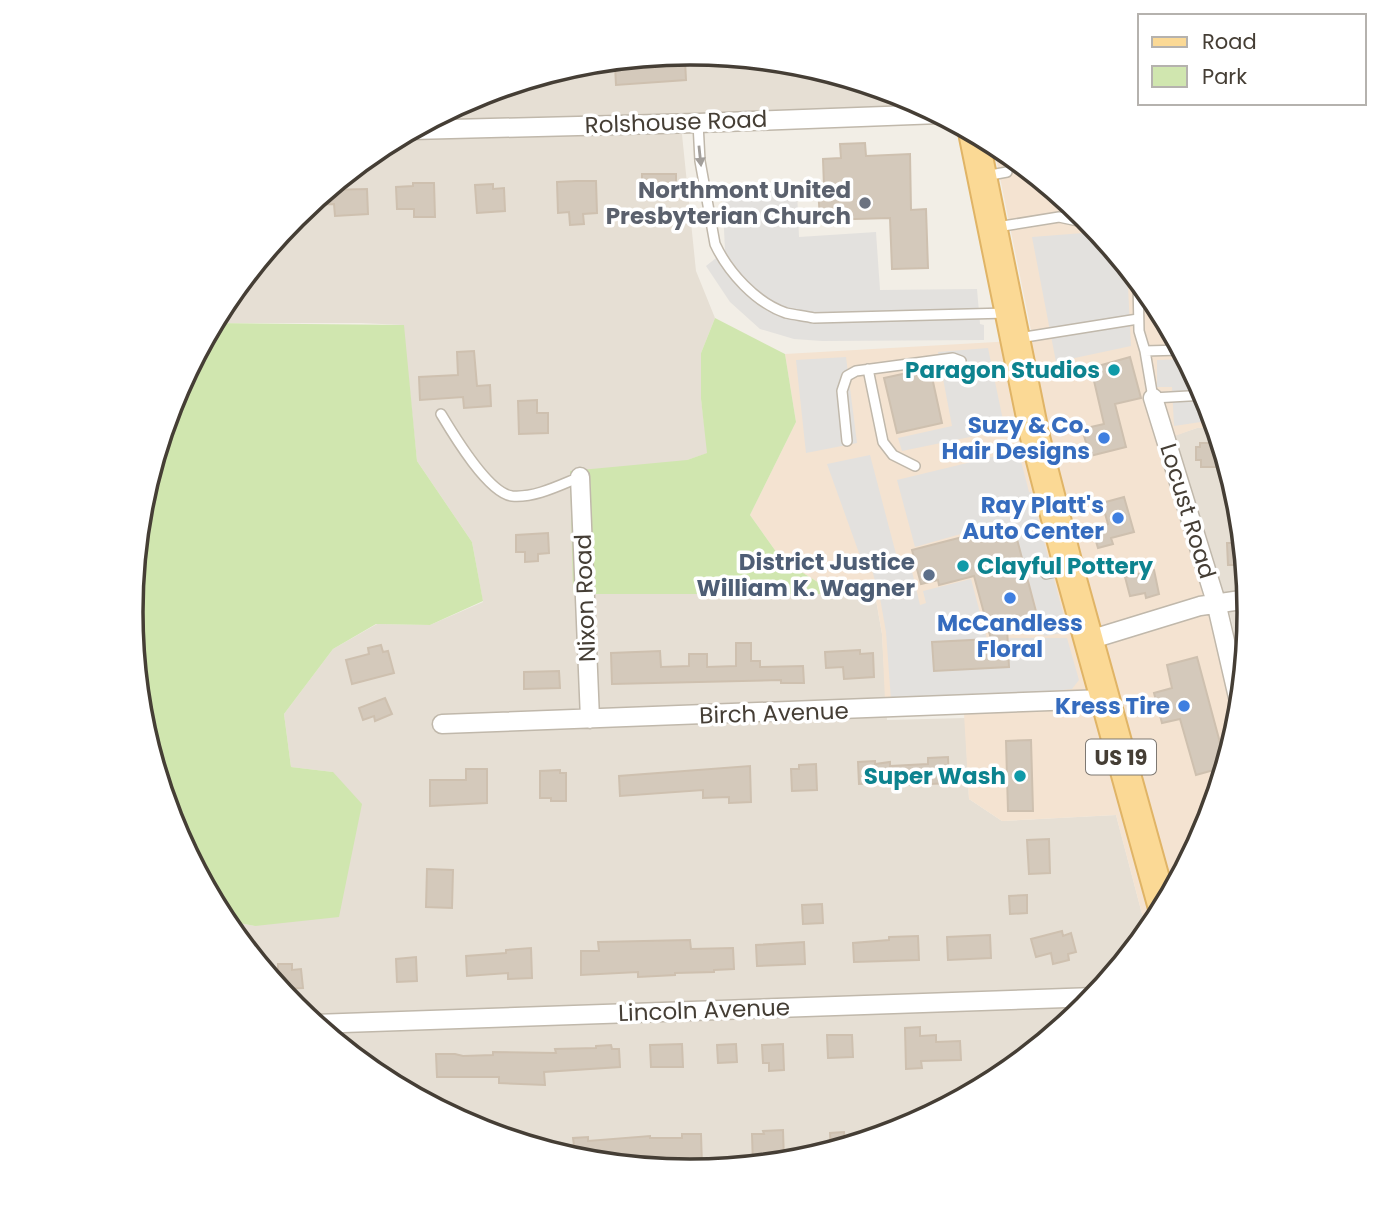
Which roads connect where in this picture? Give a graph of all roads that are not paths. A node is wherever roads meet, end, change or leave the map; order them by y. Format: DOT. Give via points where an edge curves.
graph roads {
  1 [pos="918,115"];
  2 [pos="698,123"];
  3 [pos="432,129"];
  4 [pos="982,149"];
  5 [pos="1071,220"];
  6 [pos="991,228"];
  7 [pos="1138,298"];
  8 [pos="1138,319"];
  9 [pos="1011,326"];
  10 [pos="1170,350"];
  11 [pos="1145,351"];
  12 [pos="961,361"];
  13 [pos="868,369"];
  14 [pos="1193,396"];
  15 [pos="1153,398"];
  16 [pos="441,414"];
  17 [pos="847,441"];
  18 [pos="915,466"];
  19 [pos="580,477"];
  20 [pos="1237,600"];
  21 [pos="1216,602"];
  22 [pos="1089,640"];
  23 [pos="1233,678"];
  24 [pos="1105,699"];
  25 [pos="590,719"];
  26 [pos="442,724"];
  27 [pos="1159,894"];
  28 [pos="1078,998"];
  29 [pos="330,1023"];
  1 -- 2 [label="street, Rolshouse Road"];
  2 -- 3 [label="street, Rolshouse Road"];
  2 -- 9 [label="lane, one-way" via="715,244 744,284 785,312 814,318"];
  4 -- 6 [label="main road, US 19" via="994,174"];
  5 -- 6 [label="lane" via="1059,217"];
  6 -- 9 [label="main road, US 19"];
  7 -- 8 [label="lane"];
  8 -- 9 [label="lane"];
  8 -- 11 [label="lane"];
  9 -- 22 [label="main road, US 19" via="1057,572"];
  10 -- 11 [label="lane"];
  11 -- 15 [label="lane"];
  12 -- 13 [label="lane" via="953,358"];
  13 -- 17 [label="lane" via="847,376 843,383"];
  13 -- 18 [label="lane" via="883,442 893,455"];
  14 -- 15 [label="lane"];
  15 -- 21 [label="street, Locust Road"];
  16 -- 19 [label="lane" via="485,477 510,496 531,494"];
  19 -- 25 [label="street, Nixon Road"];
  20 -- 21 [label="street"];
  21 -- 22 [label="street"];
  21 -- 23 [label="street, Locust Road"];
  22 -- 24 [label="main road, US 19"];
  24 -- 25 [label="street, Birch Avenue"];
  24 -- 27 [label="main road, US 19"];
  25 -- 26 [label="street, Birch Avenue"];
  28 -- 29 [label="street, Lincoln Avenue"];
}
